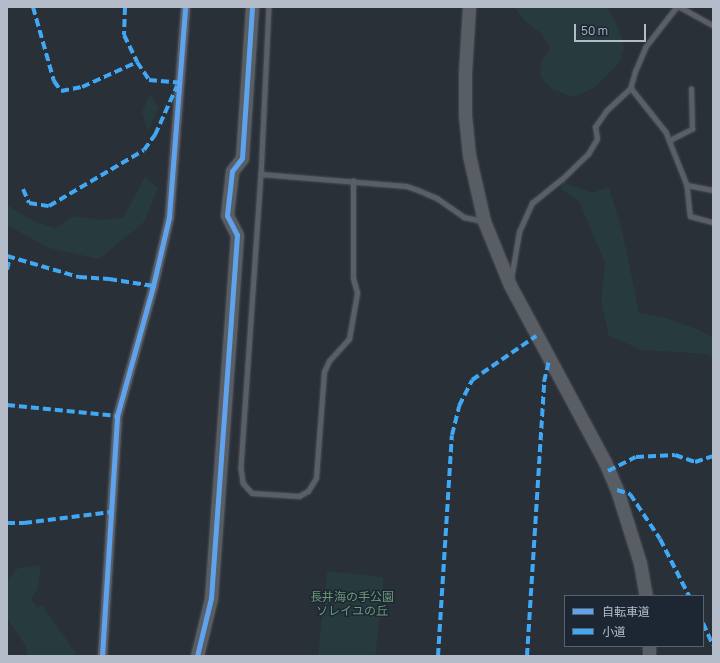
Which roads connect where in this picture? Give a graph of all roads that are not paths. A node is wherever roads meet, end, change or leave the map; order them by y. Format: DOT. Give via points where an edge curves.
graph roads {
  1 [pos="185,7"];
  2 [pos="252,7"];
  3 [pos="269,7"];
  4 [pos="469,7"];
  5 [pos="676,7"];
  6 [pos="680,7"];
  7 [pos="713,25"];
  8 [pos="631,88"];
  9 [pos="690,89"];
  10 [pos="670,140"];
  11 [pos="260,174"];
  12 [pos="353,181"];
  13 [pos="687,185"];
  14 [pos="713,190"];
  15 [pos="484,221"];
  16 [pos="713,222"];
  17 [pos="510,285"];
  18 [pos="646,595"];
  19 [pos="102,656"];
  20 [pos="197,656"];
  1 -- 19 [label="street" via="170,217 117,416"];
  2 -- 20 [label="street" via="242,158 232,171 227,215 237,235 211,598"];
  3 -- 11 [label="lane"];
  4 -- 15 [label="street" via="465,115 469,155"];
  5 -- 8 [label="lane" via="646,47"];
  6 -- 7 [label="lane"];
  8 -- 10 [label="lane"];
  8 -- 17 [label="lane" via="606,111 595,127 597,139 588,154 532,203 519,232"];
  9 -- 10 [label="lane" via="692,130"];
  10 -- 13 [label="lane"];
  11 -- 12 [label="lane"];
  11 -- 12 [label="lane" via="241,468 243,483 252,493 299,496 308,491 316,478 324,372 329,361 349,339 357,293 353,278"];
  12 -- 15 [label="lane" via="392,184 418,190 437,198 464,217"];
  13 -- 14 [label="lane"];
  13 -- 16 [label="lane" via="690,216"];
  15 -- 17 [label="street"];
  17 -- 18 [label="street" via="605,462 617,490 640,562"];
}
